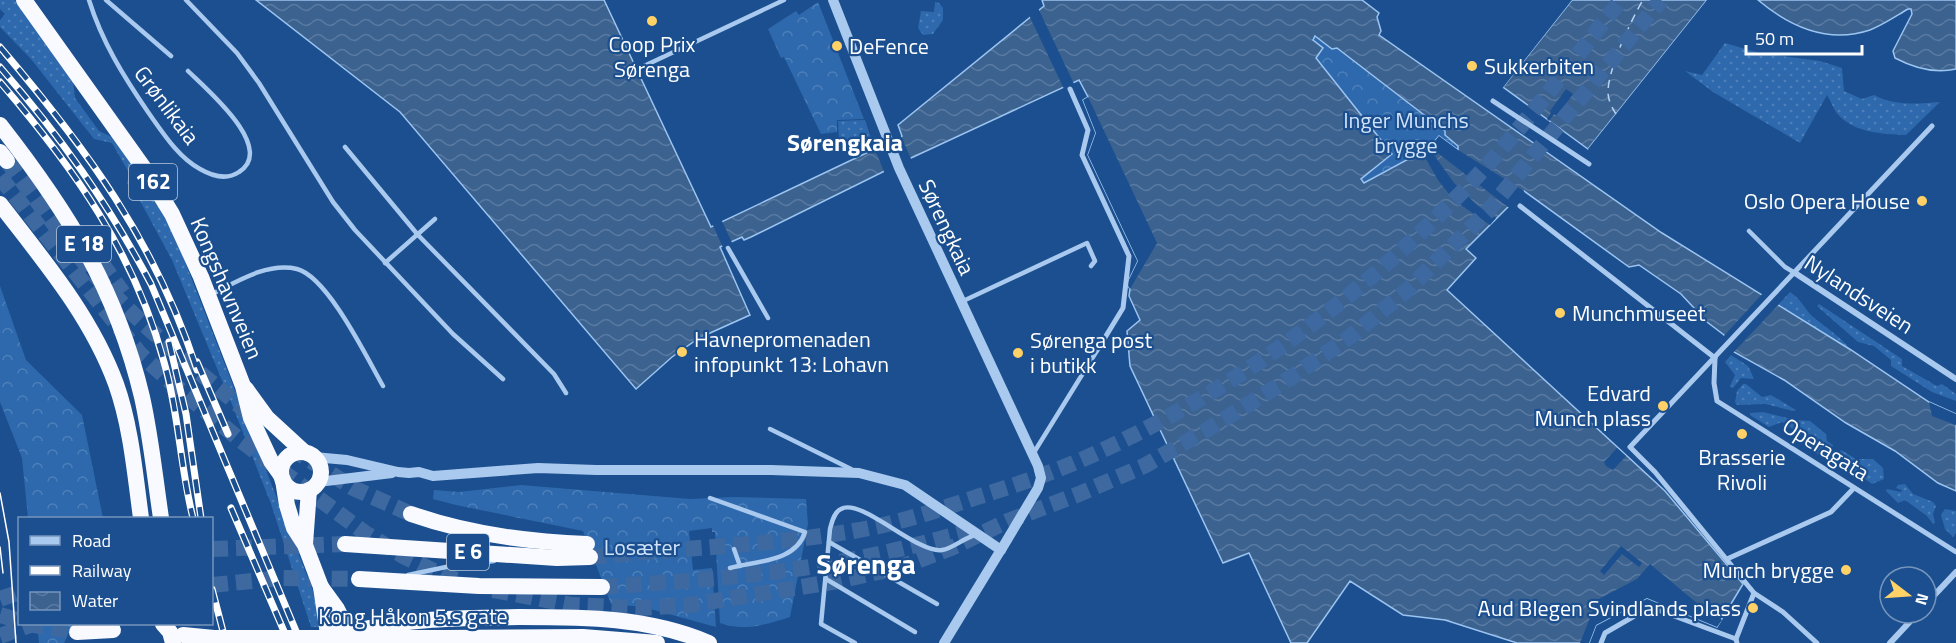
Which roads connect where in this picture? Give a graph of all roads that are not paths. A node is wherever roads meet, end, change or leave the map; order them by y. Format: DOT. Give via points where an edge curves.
graph roads {
  1 [pos="24,0"];
  2 [pos="89,0"];
  3 [pos="106,0"];
  4 [pos="186,0"];
  5 [pos="784,0"];
  6 [pos="833,0"];
  7 [pos="171,56"];
  8 [pos="644,66"];
  9 [pos="188,71"];
  10 [pos="1070,89"];
  11 [pos="1493,101"];
  12 [pos="0,125"];
  13 [pos="1932,126"];
  14 [pos="345,147"];
  15 [pos="1589,164"];
  16 [pos="0,204"];
  17 [pos="1520,206"];
  18 [pos="435,219"];
  19 [pos="1749,231"];
  20 [pos="418,235"];
  21 [pos="728,248"];
  22 [pos="385,263"];
  23 [pos="1091,266"];
  24 [pos="1795,273"];
  25 [pos="208,296"];
  26 [pos="961,302"];
  27 [pos="768,318"];
  28 [pos="1098,349"];
  29 [pos="1715,358"];
  30 [pos="1956,378"];
  31 [pos="503,379"];
  32 [pos="243,386"];
  33 [pos="383,386"];
  34 [pos="566,393"];
  35 [pos="770,429"];
  36 [pos="1033,454"];
  37 [pos="309,455"];
  38 [pos="398,472"];
  39 [pos="859,473"];
  40 [pos="282,478"];
  41 [pos="313,486"];
  42 [pos="1854,488"];
  43 [pos="710,498"];
  44 [pos="411,514"];
  45 [pos="141,517"];
  46 [pos="160,517"];
  47 [pos="981,536"];
  48 [pos="829,542"];
  49 [pos="345,544"];
  50 [pos="305,545"];
  51 [pos="734,549"];
  52 [pos="1001,549"];
  53 [pos="1955,551"];
  54 [pos="520,556"];
  55 [pos="1727,559"];
  56 [pos="740,566"];
  57 [pos="730,568"];
  58 [pos="1956,572"];
  59 [pos="359,579"];
  60 [pos="826,579"];
  61 [pos="383,580"];
  62 [pos="321,587"];
  63 [pos="602,587"];
  64 [pos="1938,591"];
  65 [pos="1754,593"];
  66 [pos="937,604"];
  67 [pos="1907,625"];
  68 [pos="170,630"];
  69 [pos="77,632"];
  70 [pos="114,632"];
  71 [pos="915,632"];
  72 [pos="356,634"];
  73 [pos="1737,641"];
  74 [pos="329,642"];
  75 [pos="657,643"];
  76 [pos="709,643"];
  77 [pos="855,643"];
  78 [pos="944,643"];
  79 [pos="1601,643"];
  80 [pos="1817,643"];
  81 [pos="1890,643"];
  1 -- 25 [label="highway, Kongshavnveien / 162" via="158,190"];
  2 -- 9 [label="lane, Grønlikaia" via="97,26 120,71 178,152 207,173 226,177 236,174 243,170 249,154 246,136"];
  3 -- 7 [label="lane, Grønlikaia"];
  4 -- 22 [label="lane" via="237,53 333,202"];
  5 -- 8 [label="lane"];
  6 -- 26 [label="street, Sørengkaia" via="886,138"];
  10 -- 28 [label="street" via="1088,130 1082,154 1129,256 1123,308"];
  11 -- 15 [label="street"];
  12 -- 46 [label="highway, E 18" via="62,209 92,259 112,303 143,400"];
  13 -- 24 [label="street"];
  14 -- 20 [label="lane"];
  16 -- 45 [label="highway, E 18" via="77,306 106,359 126,420"];
  17 -- 29 [label="street"];
  18 -- 20 [label="lane"];
  19 -- 24 [label="lane, Nylandsveien"];
  20 -- 22 [label="lane"];
  20 -- 34 [label="lane" via="554,374"];
  21 -- 27 [label="lane"];
  22 -- 31 [label="lane"];
  23 -- 26 [label="lane, Sørengkaia" via="1095,261 1087,243"];
  24 -- 29 [label="street"];
  24 -- 30 [label="street, Nylandsveien"];
  25 -- 32 [label="highway, Kongshavnveien / 162"];
  25 -- 33 [label="lane" via="264,271 289,269 308,274 351,328"];
  26 -- 36 [label="street, Sørengkaia"];
  28 -- 36 [label="lane"];
  29 -- 42 [label="street, Operagata" via="1718,401"];
  29 -- 55 [label="street" via="1630,447"];
  32 -- 37 [label="highway, Kongshavnveien / 162" via="267,417"];
  32 -- 40 [label="highway, Kongshavnveien / 162" via="250,418"];
  35 -- 39 [label="lane"];
  36 -- 52 [label="street, Sørengkaia" via="1040,483"];
  37 -- 38 [label="street" via="347,459"];
  37 -- 40 [label="highway" via="297,452 286,458"];
  37 -- 41 [label="highway, 162" via="321,469"];
  38 -- 39 [label="street" via="433,476 538,468"];
  38 -- 41 [label="street" via="347,477"];
  39 -- 47 [label="street" via="905,485"];
  40 -- 41 [label="highway" via="293,491"];
  40 -- 50 [label="highway, Kongshavnveien / 162" via="294,528"];
  41 -- 50 [label="highway, Kongshavnveien / 162"];
  42 -- 53 [label="street, Operagata"];
  42 -- 55 [label="street" via="1831,512"];
  43 -- 56 [label="lane" via="805,532 800,545 790,552"];
  44 -- 54 [label="highway, E 6" via="483,534 589,550 557,558"];
  47 -- 48 [label="lane" via="974,535 941,550 924,546 861,510 848,507 835,515"];
  47 -- 52 [label="street"];
  48 -- 60 [label="lane"];
  48 -- 66 [label="lane"];
  49 -- 54 [label="highway, E 6"];
  50 -- 62 [label="highway, Kongshavnveien / 162"];
  51 -- 56 [label="lane"];
  52 -- 78 [label="street, Sørengkaia"];
  54 -- 61 [label="lane"];
  55 -- 65 [label="street"];
  56 -- 57 [label="lane"];
  58 -- 64 [label="street"];
  59 -- 61 [label="highway, E 6"];
  60 -- 71 [label="lane"];
  60 -- 77 [label="lane" via="821,624"];
  61 -- 63 [label="highway, E 6"];
  62 -- 72 [label="highway, Kongshavnveien / 162"];
  62 -- 74 [label="highway, Kongshavnveien / 162"];
  65 -- 73 [label="street"];
  65 -- 80 [label="street" via="1784,612"];
  67 -- 81 [label="street"];
  68 -- 75 [label="highway, Kong Håkon 5.s gate, bridge" via="201,638 236,639 592,638"];
  69 -- 70 [label="highway"];
  72 -- 74 [label="highway, 162" via="336,632"];
  72 -- 76 [label="highway, 162" via="436,618 590,618 649,624"];
  73 -- 79 [label="street" via="1684,617 1650,607 1605,633"];
}
